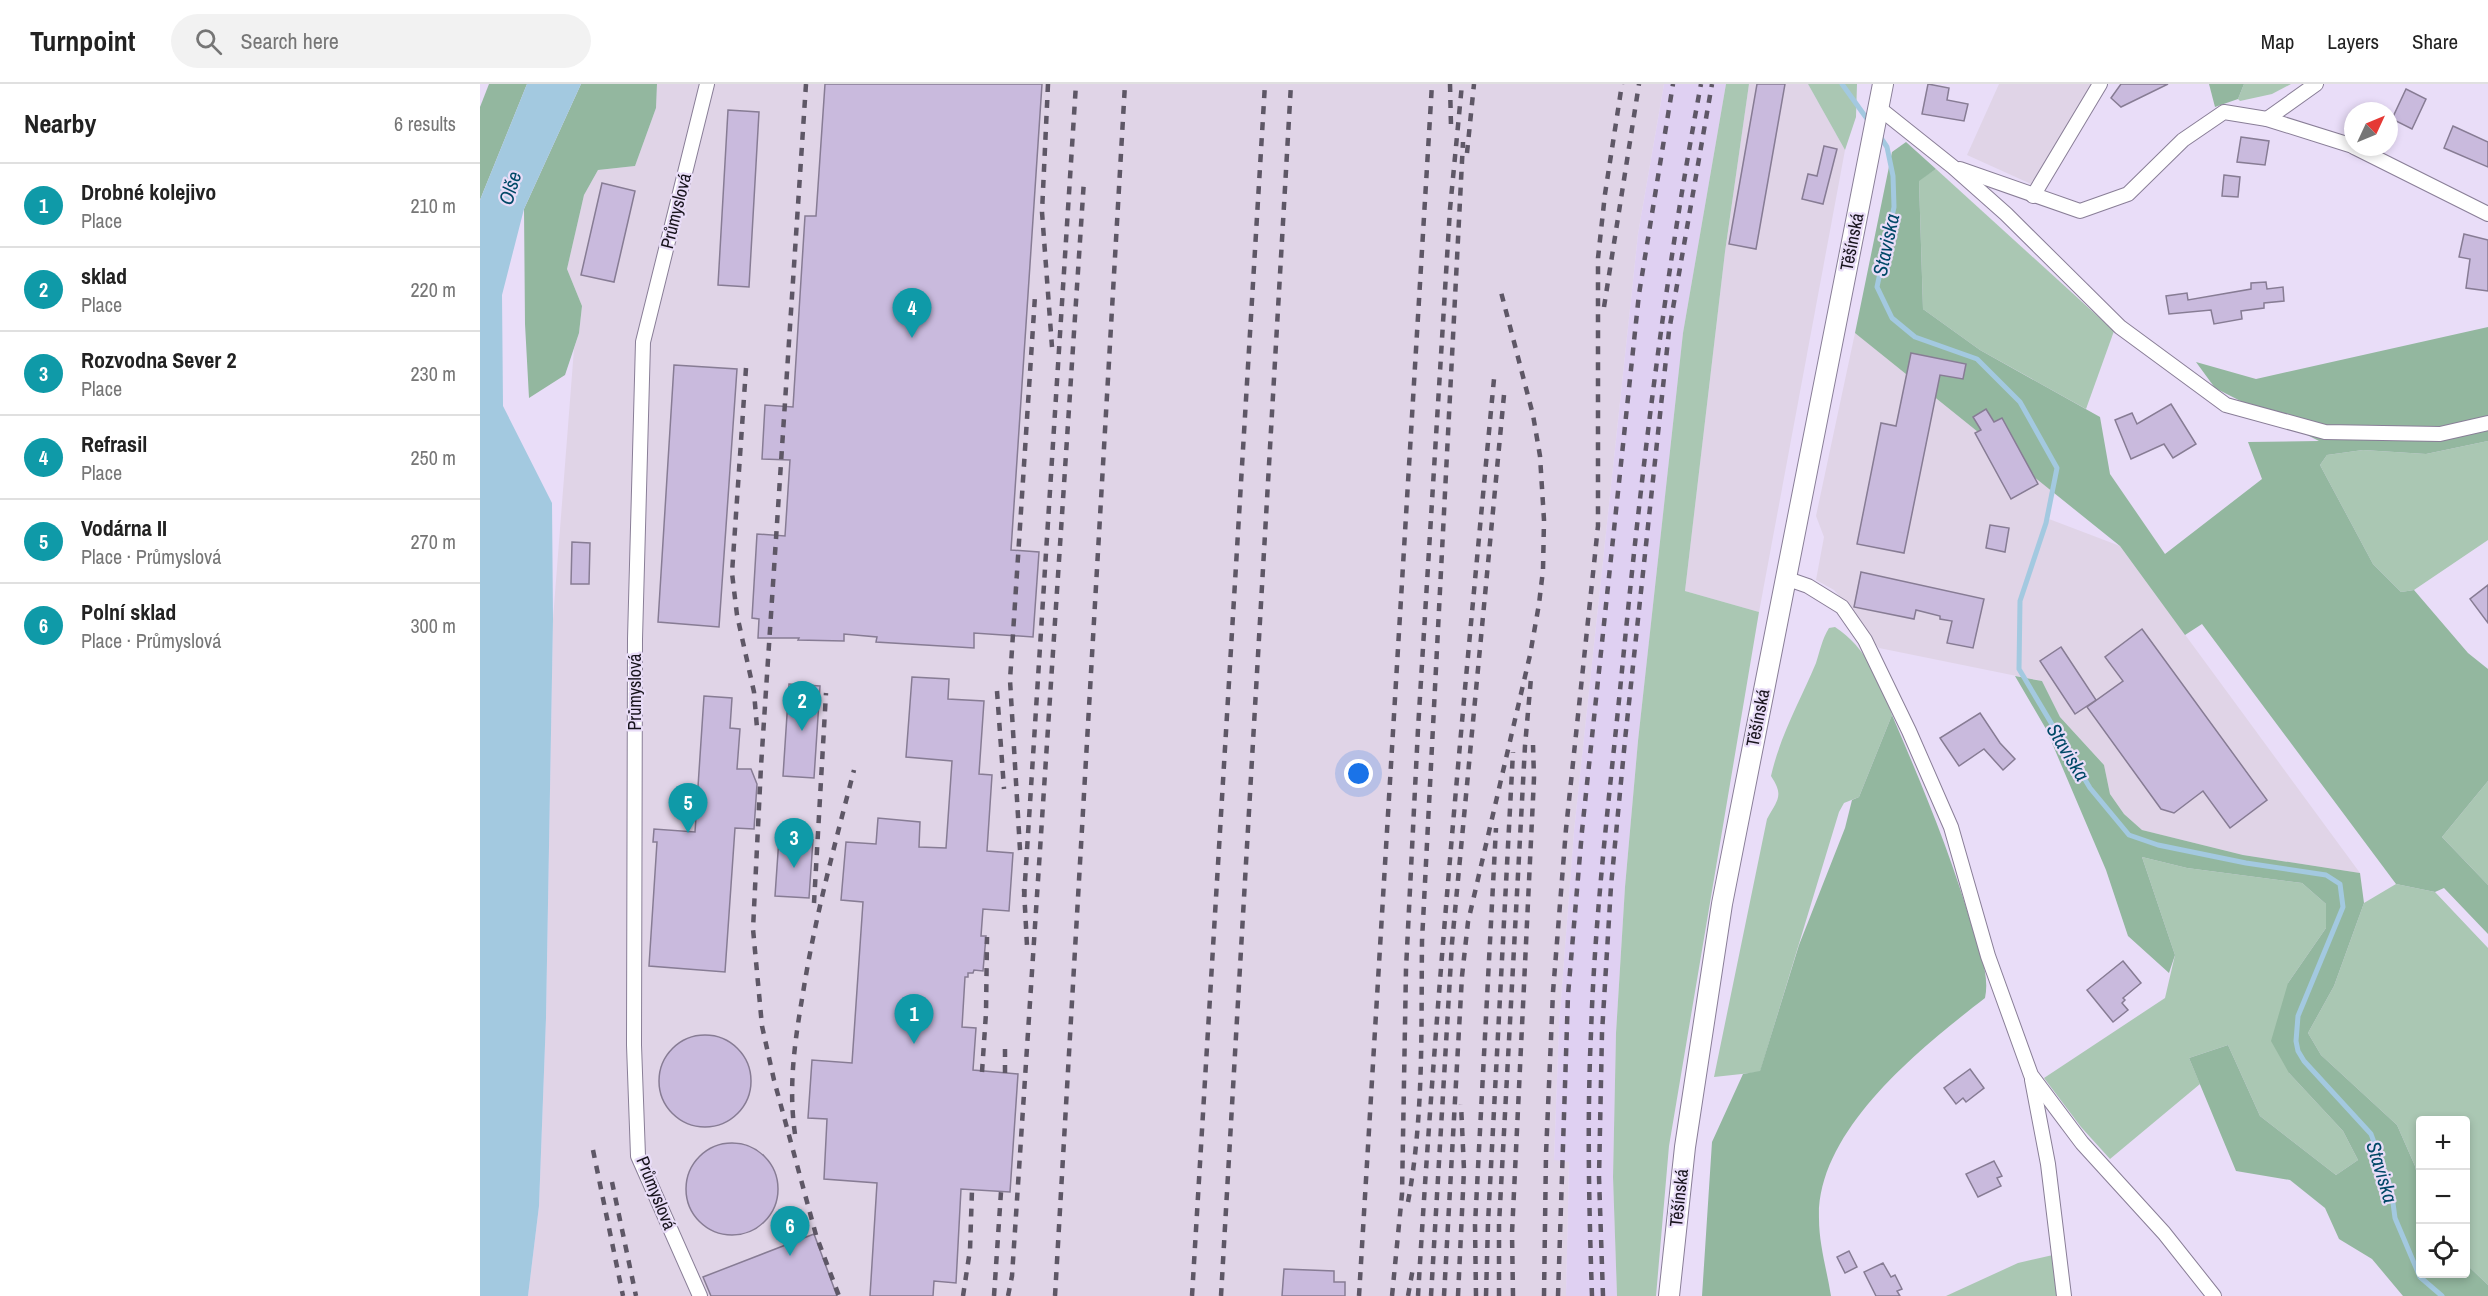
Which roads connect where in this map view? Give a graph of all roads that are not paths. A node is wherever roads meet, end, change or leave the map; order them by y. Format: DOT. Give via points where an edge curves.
graph roads {
  1 [pos="707,84"];
  2 [pos="1883,84"];
  3 [pos="2100,84"];
  4 [pos="2316,84"];
  5 [pos="1879,108"];
  6 [pos="2267,119"];
  7 [pos="2344,144"];
  8 [pos="2372,156"];
  9 [pos="1953,166"];
  10 [pos="2033,196"];
  11 [pos="2488,214"];
  12 [pos="2488,423"];
  13 [pos="1785,578"];
  14 [pos="2031,1075"];
  15 [pos="700,1296"];
  16 [pos="1669,1296"];
  17 [pos="2064,1296"];
  18 [pos="2214,1296"];
  1 -- 15 [label="street, Průmyslová" via="643,342 635,639 634,1046 638,1156"];
  2 -- 5 [label="main road, Těšínská"];
  3 -- 10 [label="street"];
  4 -- 6 [label="street"];
  5 -- 9 [label="street"];
  5 -- 13 [label="main road, Těšínská"];
  6 -- 7 [label="street"];
  6 -- 10 [label="street" via="2224,112 2183,140 2128,194 2080,211"];
  8 -- 11 [label="street"];
  9 -- 10 [label="street"];
  9 -- 12 [label="street" via="2120,327 2226,405 2325,432 2440,434"];
  13 -- 14 [label="street" via="1808,586 1842,607 1865,640 1951,827 1988,956"];
  13 -- 16 [label="main road, Těšínská" via="1704,1013"];
  14 -- 17 [label="street" via="2048,1164"];
  14 -- 18 [label="street" via="2082,1143 2164,1233"];
}
